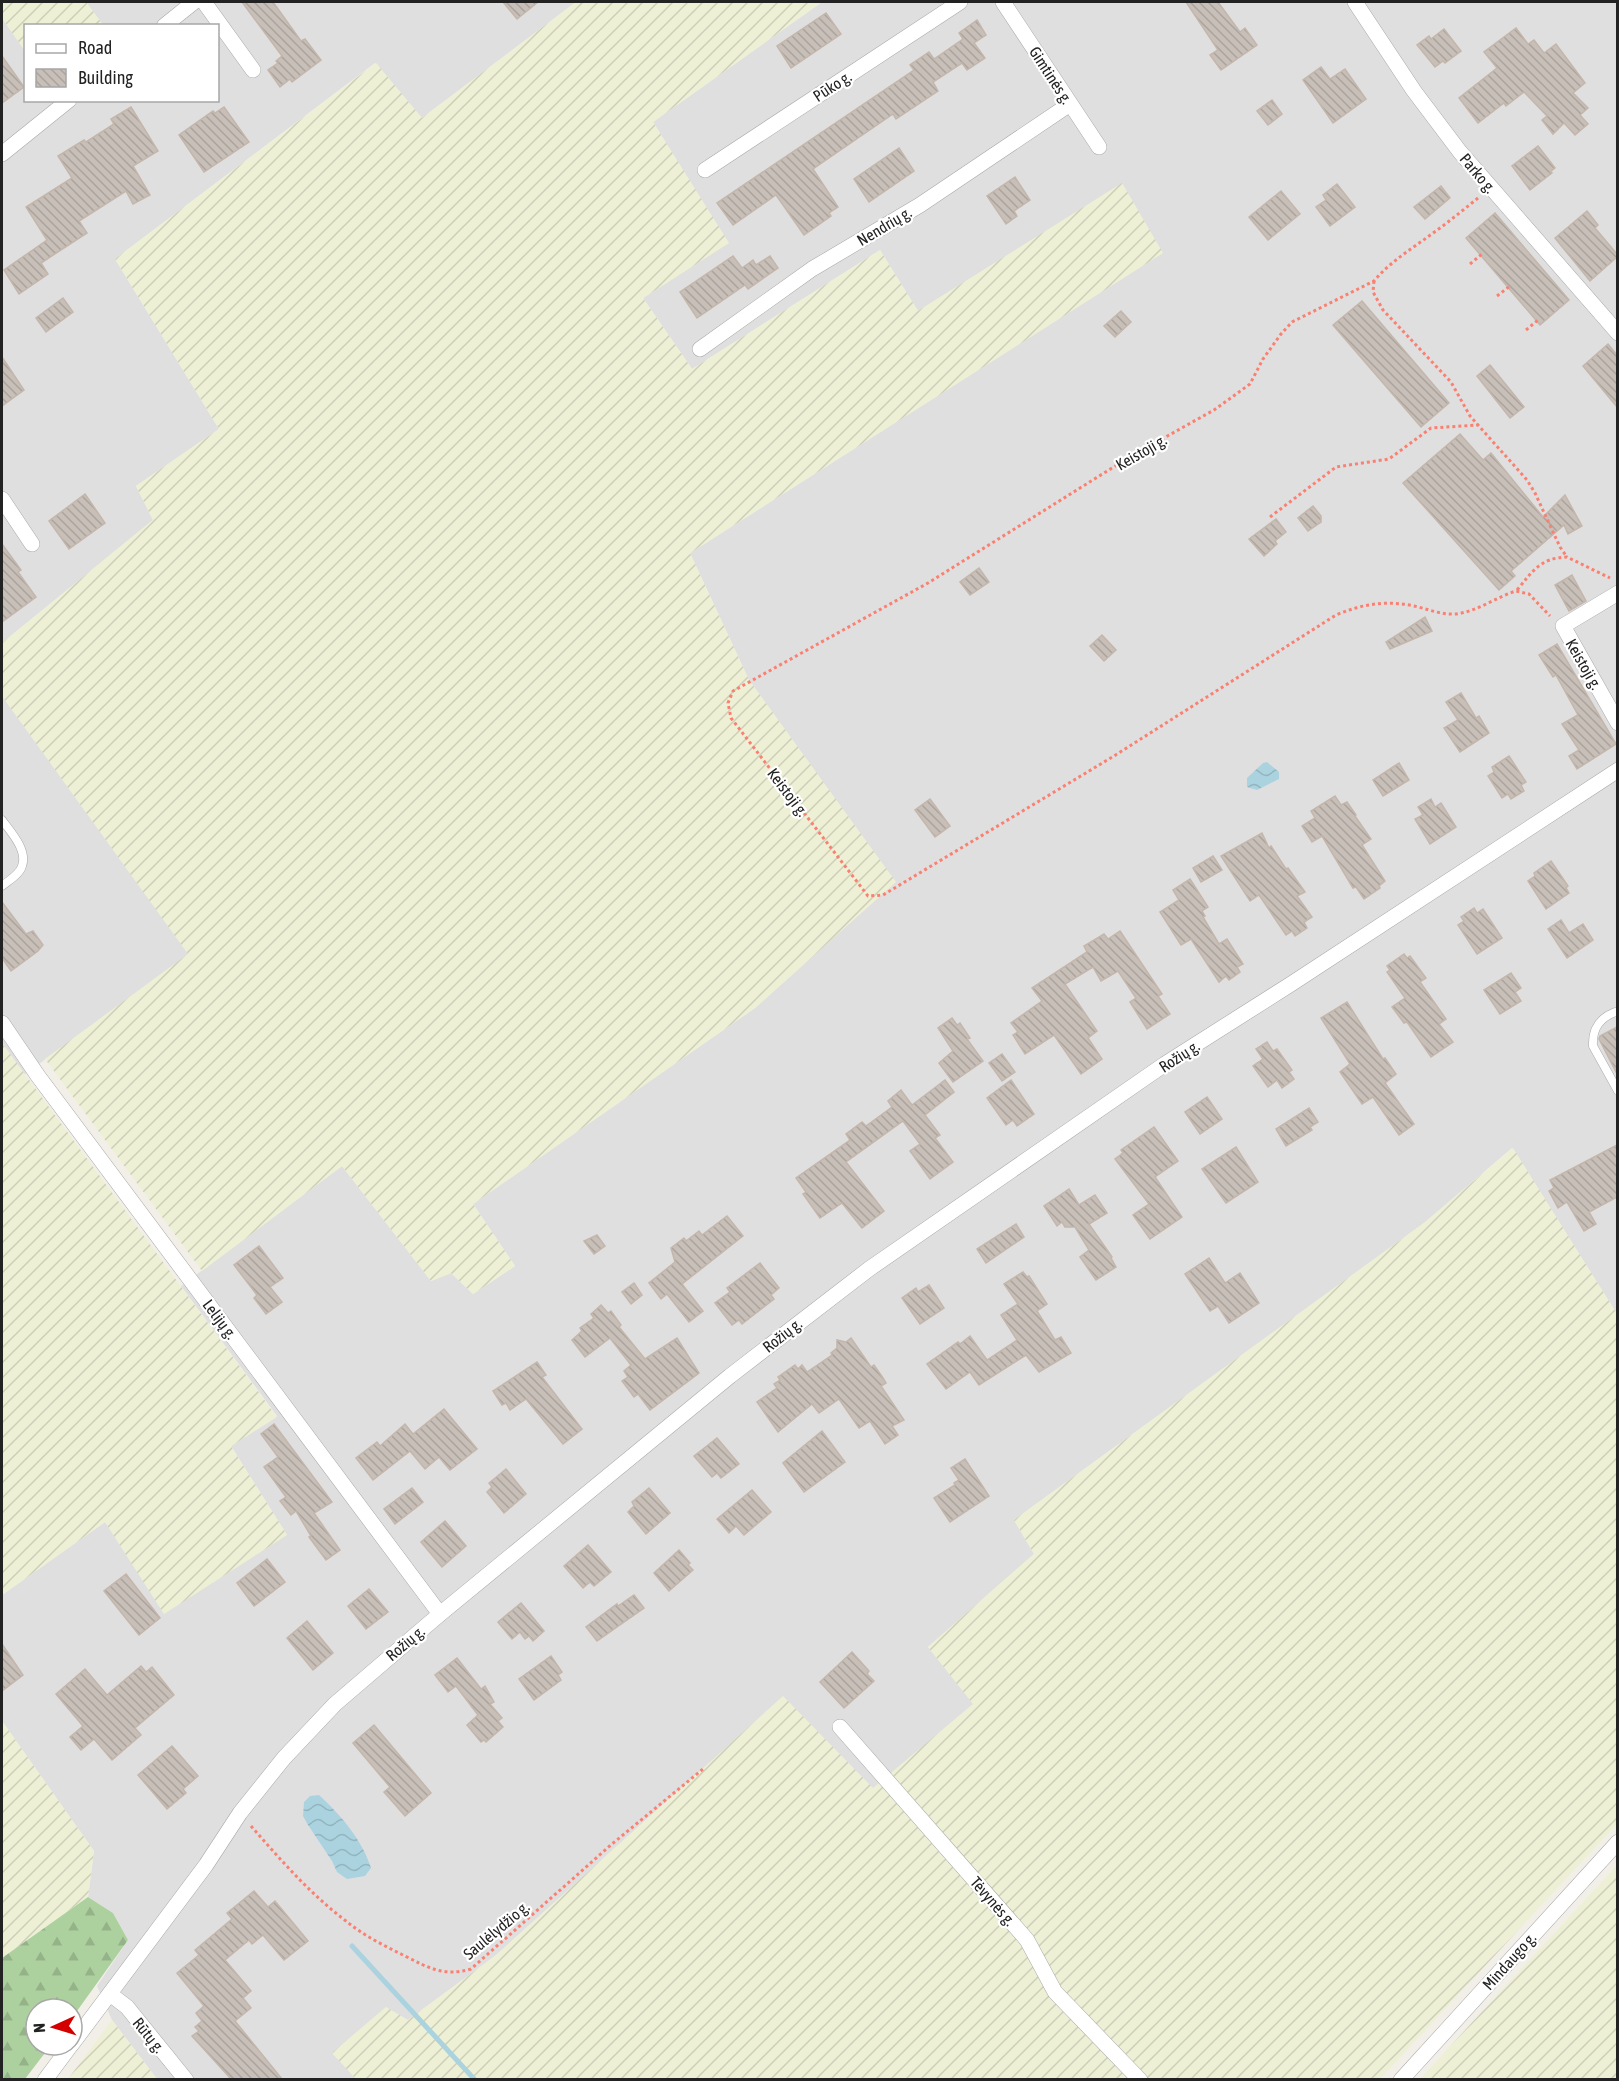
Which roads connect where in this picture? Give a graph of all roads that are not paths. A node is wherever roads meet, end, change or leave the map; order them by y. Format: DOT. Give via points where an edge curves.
graph roads {
  1 [pos="194,2"];
  2 [pos="204,2"];
  3 [pos="960,2"];
  4 [pos="1003,2"];
  5 [pos="1355,2"];
  6 [pos="166,24"];
  7 [pos="253,70"];
  8 [pos="67,102"];
  9 [pos="1070,104"];
  10 [pos="1100,147"];
  11 [pos="2,154"];
  12 [pos="705,170"];
  13 [pos="1617,333"];
  14 [pos="700,349"];
  15 [pos="2,499"];
  16 [pos="32,544"];
  17 [pos="1617,593"];
  18 [pos="1617,723"];
  19 [pos="1617,770"];
  20 [pos="2,820"];
  21 [pos="2,886"];
  22 [pos="1617,1011"];
  23 [pos="2,1023"];
  24 [pos="1617,1091"];
  25 [pos="440,1614"];
  26 [pos="840,1727"];
  27 [pos="1617,1842"];
  28 [pos="110,1994"];
  29 [pos="84,2028"];
  30 [pos="62,2057"];
  31 [pos="45,2079"];
  32 [pos="186,2079"];
  33 [pos="1140,2079"];
  34 [pos="1401,2079"];
  1 -- 6 [label="street"];
  2 -- 7 [label="street"];
  3 -- 12 [label="street, Pūko g."];
  4 -- 9 [label="street, Gimtinės g."];
  5 -- 13 [label="street, Parko g." via="1460,152"];
  8 -- 11 [label="street"];
  9 -- 10 [label="street, Gimtinės g."];
  9 -- 14 [label="street, Nendrių g." via="920,205 812,269"];
  15 -- 16 [label="street"];
  17 -- 18 [label="street, Keistoji g." via="1563,626"];
  19 -- 25 [label="street, Rožių g." via="1165,1064 860,1275 730,1376"];
  20 -- 21 [label="lane" via="20,847 23,863"];
  22 -- 24 [label="lane" via="1600,1020 1593,1041"];
  23 -- 25 [label="street, Lelijų g."];
  25 -- 28 [label="street, Rožių g." via="312,1727 240,1813"];
  26 -- 33 [label="street, Tėvynės g." via="1027,1940 1055,1992"];
  27 -- 34 [label="street, Mindaugo g."];
  28 -- 29 [label="street, Rožių g."];
  28 -- 32 [label="street, Rūtų g." via="127,2007"];
  30 -- 31 [label="street, Rožių g."];
}
